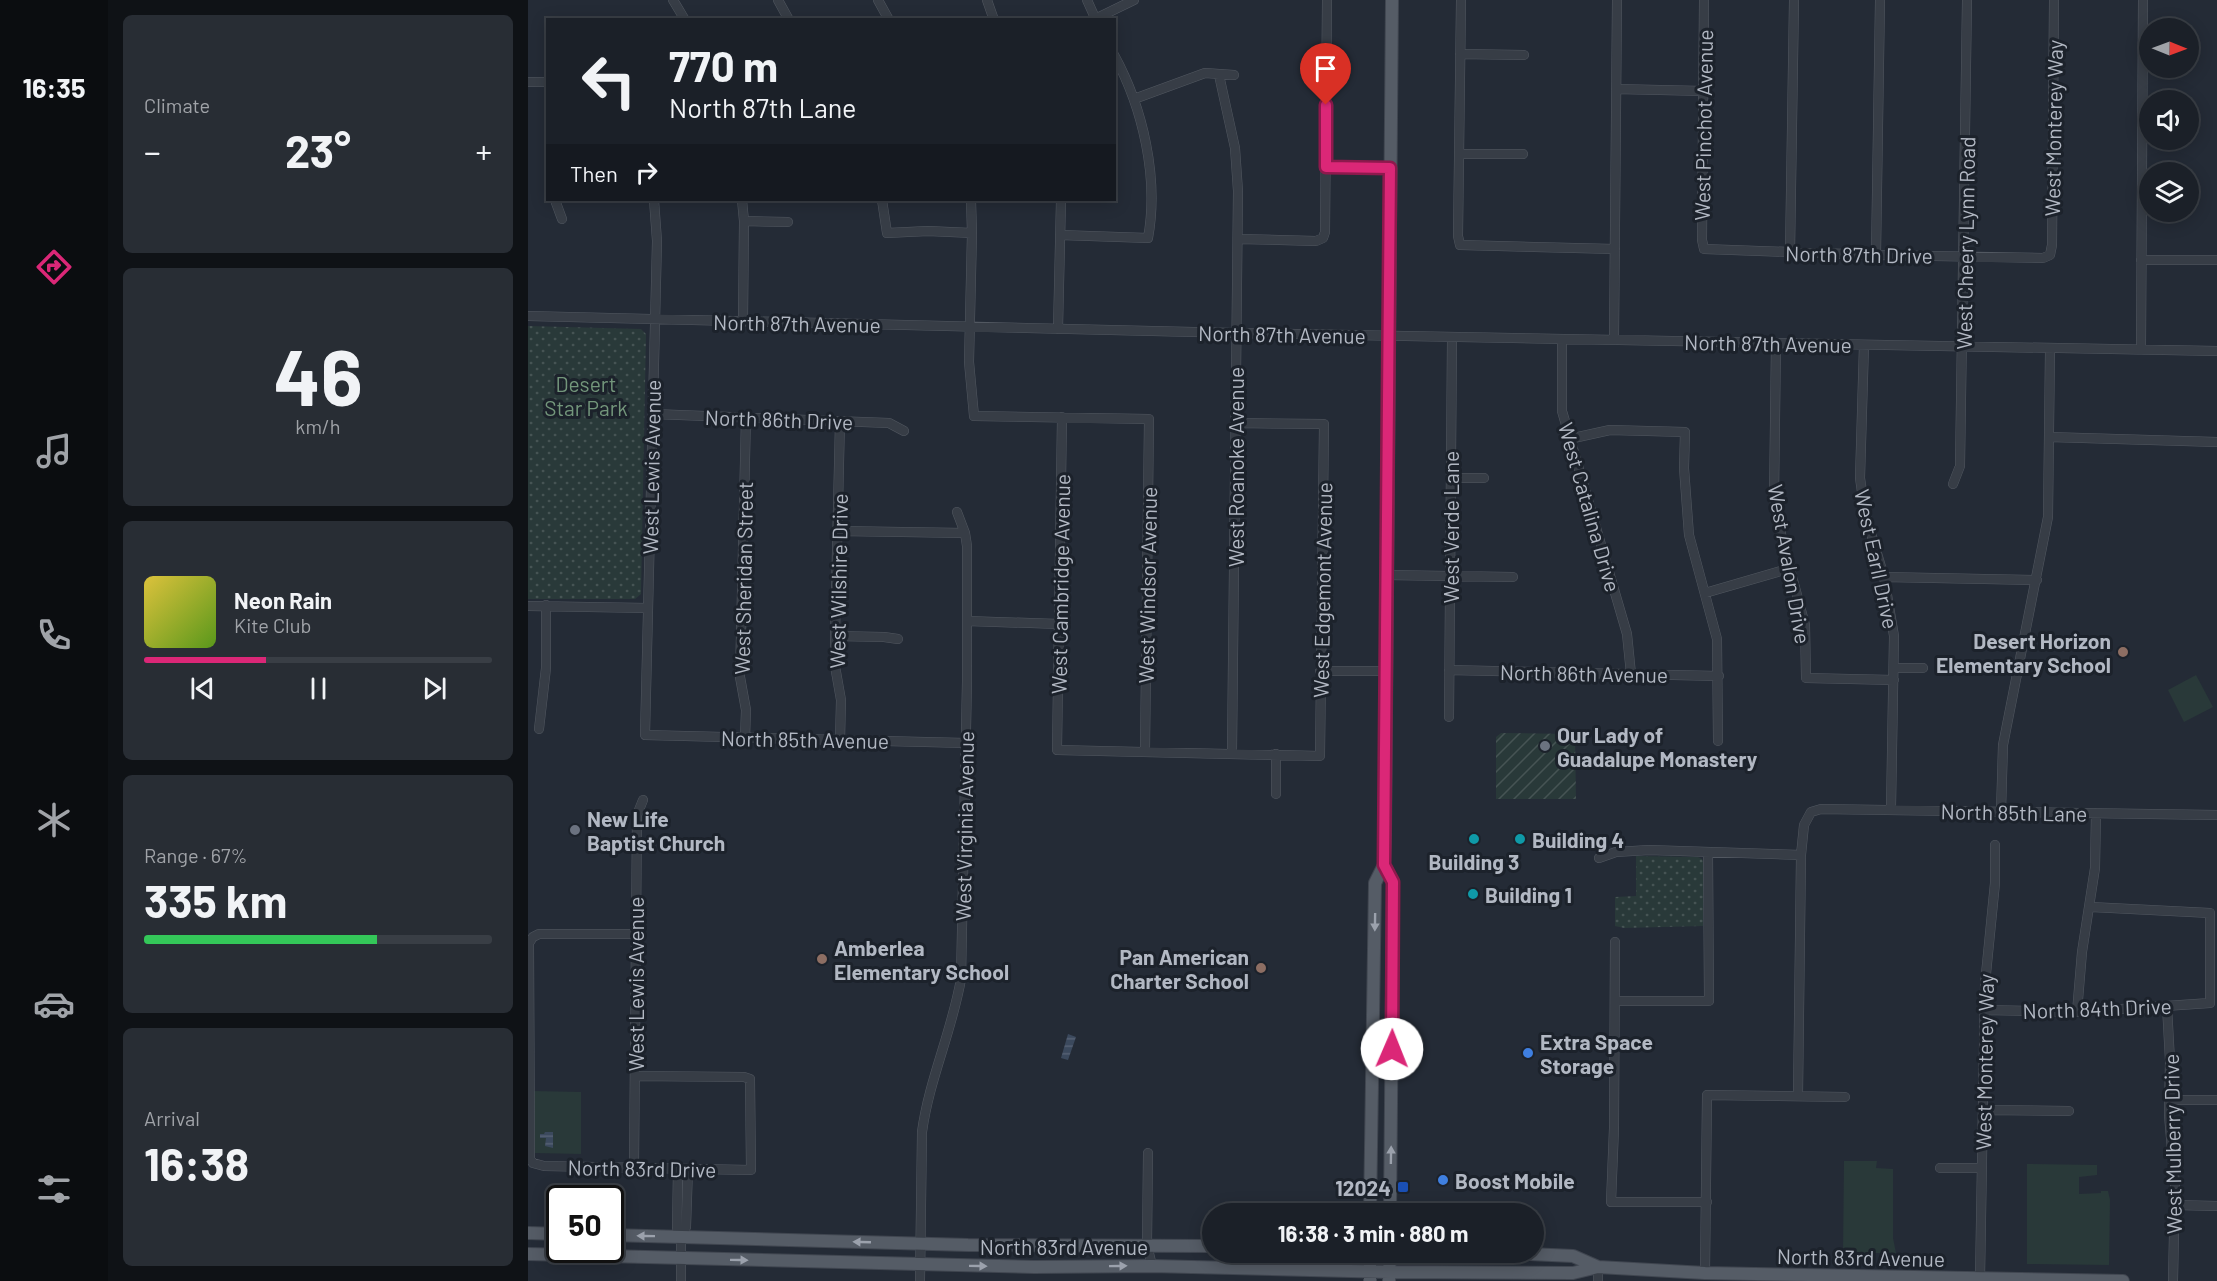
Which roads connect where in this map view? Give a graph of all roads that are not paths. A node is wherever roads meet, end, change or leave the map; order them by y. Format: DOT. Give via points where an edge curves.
graph roads {
  1 [pos="673,0"];
  2 [pos="778,0"];
  3 [pos="878,0"];
  4 [pos="987,0"];
  5 [pos="1087,0"];
  6 [pos="1134,0"];
  7 [pos="1328,0"];
  8 [pos="1392,0"];
  9 [pos="1461,0"];
  10 [pos="1617,0"];
  11 [pos="1704,0"];
  12 [pos="1794,0"];
  13 [pos="1880,0"];
  14 [pos="1967,0"];
  15 [pos="2054,0"];
  16 [pos="2143,0"];
  17 [pos="684,18"];
  18 [pos="788,18"];
  19 [pos="888,18"];
  20 [pos="993,18"];
  21 [pos="1095,18"];
  22 [pos="1097,18"];
  23 [pos="1460,54"];
  24 [pos="1524,55"];
  25 [pos="1116,59"];
  26 [pos="1219,75"];
  27 [pos="1234,75"];
  28 [pos="528,82"];
  29 [pos="546,82"];
  30 [pos="1616,89"];
  31 [pos="1704,91"];
  32 [pos="1134,99"];
  33 [pos="1459,154"];
  34 [pos="1523,154"];
  35 [pos="1326,167"];
  36 [pos="1390,168"];
  37 [pos="555,201"];
  38 [pos="654,201"];
  39 [pos="742,201"];
  40 [pos="882,201"];
  41 [pos="971,201"];
  42 [pos="1060,201"];
  43 [pos="562,219"];
  44 [pos="744,221"];
  45 [pos="788,222"];
  46 [pos="972,233"];
  47 [pos="1060,235"];
  48 [pos="1239,239"];
  49 [pos="1615,249"];
  50 [pos="1704,249"];
  51 [pos="1790,253"];
  52 [pos="1876,255"];
  53 [pos="2050,255"];
  54 [pos="1965,256"];
  55 [pos="2141,260"];
  56 [pos="2217,260"];
  57 [pos="528,316"];
  58 [pos="654,319"];
  59 [pos="742,321"];
  60 [pos="969,327"];
  61 [pos="1058,329"];
  62 [pos="1236,333"];
  63 [pos="1388,336"];
  64 [pos="1452,337"];
  65 [pos="1562,339"];
  66 [pos="1614,340"];
  67 [pos="1776,343"];
  68 [pos="1864,345"];
  69 [pos="1964,346"];
  70 [pos="2050,349"];
  71 [pos="2141,350"];
  72 [pos="2217,351"];
  73 [pos="653,414"];
  74 [pos="746,417"];
  75 [pos="1062,417"];
  76 [pos="840,421"];
  77 [pos="1236,423"];
  78 [pos="904,431"];
  79 [pos="2049,437"];
  80 [pos="1569,439"];
  81 [pos="2217,442"];
  82 [pos="1451,478"];
  83 [pos="1484,478"];
  84 [pos="1953,484"];
  85 [pos="957,512"];
  86 [pos="839,531"];
  87 [pos="965,533"];
  88 [pos="1791,568"];
  89 [pos="1386,575"];
  90 [pos="1450,576"];
  91 [pos="1513,577"];
  92 [pos="1884,577"];
  93 [pos="2037,580"];
  94 [pos="1705,593"];
  95 [pos="546,605"];
  96 [pos="528,606"];
  97 [pos="648,608"];
  98 [pos="967,621"];
  99 [pos="1059,624"];
  100 [pos="835,636"];
  101 [pos="898,639"];
  102 [pos="1894,668"];
  103 [pos="1923,668"];
  104 [pos="1449,670"];
  105 [pos="1320,671"];
  106 [pos="1385,671"];
  107 [pos="1631,674"];
  108 [pos="1719,676"];
  109 [pos="1894,680"];
  110 [pos="1449,717"];
  111 [pos="539,729"];
  112 [pos="645,735"];
  113 [pos="745,738"];
  114 [pos="840,740"];
  115 [pos="1718,741"];
  116 [pos="966,743"];
  117 [pos="1145,751"];
  118 [pos="1232,753"];
  119 [pos="1276,754"];
  120 [pos="1276,794"];
  121 [pos="643,800"];
  122 [pos="1891,809"];
  123 [pos="2001,812"];
  124 [pos="2096,813"];
  125 [pos="2217,815"];
  126 [pos="1995,845"];
  127 [pos="1708,852"];
  128 [pos="1800,855"];
  129 [pos="1599,858"];
  130 [pos="1384,865"];
  131 [pos="2091,907"];
  132 [pos="636,934"];
  133 [pos="1615,942"];
  134 [pos="1615,1001"];
  135 [pos="2168,1006"];
  136 [pos="1984,1010"];
  137 [pos="2077,1012"];
  138 [pos="1373,1049"];
  139 [pos="1392,1049"];
  140 [pos="635,1076"];
  141 [pos="1798,1096"];
  142 [pos="1845,1097"];
  143 [pos="2169,1100"];
  144 [pos="2217,1100"];
  145 [pos="528,1109"];
  146 [pos="1983,1110"];
  147 [pos="2069,1111"];
  148 [pos="1148,1153"];
  149 [pos="634,1168"];
  150 [pos="1940,1168"];
  151 [pos="1982,1168"];
  152 [pos="683,1169"];
  153 [pos="1707,1202"];
  154 [pos="1370,1203"];
  155 [pos="1390,1203"];
  156 [pos="2175,1205"];
  157 [pos="2217,1206"];
  158 [pos="528,1233"];
  159 [pos="546,1234"];
  160 [pos="624,1235"];
  161 [pos="681,1237"];
  162 [pos="920,1244"];
  163 [pos="1147,1245"];
  164 [pos="1202,1246"];
  165 [pos="528,1254"];
  166 [pos="1544,1255"];
  167 [pos="681,1258"];
  168 [pos="920,1264"];
  169 [pos="1152,1266"];
  170 [pos="1598,1267"];
  171 [pos="1705,1273"];
  172 [pos="1370,1276"];
  173 [pos="1389,1276"];
  174 [pos="1980,1279"];
  175 [pos="681,1281"];
  176 [pos="920,1281"];
  177 [pos="1598,1281"];
  178 [pos="2123,1281"];
  179 [pos="2173,1281"];
  1 -- 17 [label="street"];
  2 -- 18 [label="street"];
  3 -- 19 [label="street"];
  4 -- 20 [label="street"];
  5 -- 21 [label="street"];
  6 -- 22 [label="street"];
  7 -- 35 [label="street"];
  8 -- 36 [label="main road"];
  9 -- 23 [label="street"];
  10 -- 30 [label="street"];
  11 -- 31 [label="street, West Pinchot Avenue"];
  12 -- 51 [label="street"];
  13 -- 52 [label="street"];
  14 -- 54 [label="street, West Cheery Lynn Road"];
  15 -- 53 [label="street, West Monterey Way"];
  16 -- 55 [label="street"];
  23 -- 24 [label="street"];
  23 -- 33 [label="street"];
  25 -- 32 [label="street"];
  26 -- 27 [label="street"];
  26 -- 32 [label="street" via="1205,73"];
  26 -- 48 [label="street, West Roanoke Avenue" via="1235,148"];
  28 -- 29 [label="street"];
  30 -- 31 [label="street"];
  30 -- 49 [label="street"];
  31 -- 50 [label="street, West Pinchot Avenue"];
  32 -- 47 [label="street" via="1149,170 1153,213 1148,238"];
  33 -- 34 [label="street"];
  33 -- 49 [label="street" via="1460,245"];
  35 -- 36 [label="street"];
  35 -- 48 [label="street" via="1323,238"];
  36 -- 63 [label="main road"];
  37 -- 43 [label="street"];
  38 -- 58 [label="street, West Lewis Avenue"];
  39 -- 44 [label="street"];
  40 -- 46 [label="street" via="887,233"];
  41 -- 46 [label="street"];
  42 -- 47 [label="street"];
  44 -- 45 [label="street"];
  44 -- 59 [label="street"];
  46 -- 60 [label="street"];
  47 -- 61 [label="street"];
  48 -- 62 [label="street, West Roanoke Avenue"];
  49 -- 66 [label="street"];
  50 -- 51 [label="street, North 87th Drive"];
  51 -- 52 [label="street, North 87th Drive"];
  52 -- 54 [label="street, North 87th Drive"];
  53 -- 54 [label="street, North 87th Drive"];
  54 -- 69 [label="street, West Cheery Lynn Road"];
  55 -- 56 [label="street"];
  55 -- 71 [label="street"];
  57 -- 58 [label="street, North 87th Avenue"];
  58 -- 59 [label="street, North 87th Avenue"];
  58 -- 73 [label="street, West Lewis Avenue"];
  59 -- 60 [label="street, North 87th Avenue"];
  60 -- 61 [label="street, North 87th Avenue"];
  60 -- 75 [label="street" via="974,416"];
  61 -- 62 [label="street, North 87th Avenue"];
  62 -- 63 [label="street, North 87th Avenue"];
  62 -- 77 [label="street, West Roanoke Avenue"];
  63 -- 64 [label="street, North 87th Avenue"];
  63 -- 89 [label="main road"];
  64 -- 65 [label="street, North 87th Avenue"];
  64 -- 82 [label="street, West Verde Lane"];
  65 -- 66 [label="street, North 87th Avenue"];
  65 -- 80 [label="street, West Catalina Drive" via="1561,401"];
  66 -- 67 [label="street, North 87th Avenue"];
  67 -- 68 [label="street, North 87th Avenue"];
  67 -- 88 [label="street, West Avalon Drive" via="1774,498"];
  68 -- 69 [label="street, North 87th Avenue"];
  68 -- 92 [label="street, West Earll Drive" via="1860,478 1865,513"];
  69 -- 70 [label="street, North 87th Avenue"];
  69 -- 84 [label="street, West Cheery Lynn Road" via="1960,466"];
  70 -- 71 [label="street, North 87th Avenue"];
  70 -- 79 [label="street"];
  71 -- 72 [label="street, North 87th Avenue"];
  73 -- 74 [label="street, North 86th Drive"];
  73 -- 97 [label="street, West Lewis Avenue"];
  74 -- 76 [label="street, North 86th Drive"];
  74 -- 113 [label="street, West Sheridan Street" via="740,677 746,710"];
  75 -- 99 [label="street, West Cambridge Avenue"];
  75 -- 117 [label="street, West Windsor Avenue" via="1149,418"];
  76 -- 78 [label="street, North 86th Drive" via="889,423"];
  76 -- 86 [label="street, West Wilshire Drive"];
  77 -- 105 [label="street, West Edgemont Avenue" via="1324,424"];
  77 -- 118 [label="street, West Roanoke Avenue"];
  79 -- 81 [label="street"];
  79 -- 93 [label="street" via="2048,517"];
  80 -- 94 [label="street" via="1610,430 1685,432 1688,526"];
  80 -- 107 [label="street, West Catalina Drive" via="1627,634"];
  82 -- 83 [label="street"];
  82 -- 90 [label="street, West Verde Lane"];
  85 -- 87 [label="street, West Virginia Avenue"];
  86 -- 87 [label="street"];
  86 -- 100 [label="street, West Wilshire Drive"];
  87 -- 98 [label="street, West Virginia Avenue"];
  88 -- 94 [label="street"];
  88 -- 109 [label="street, West Avalon Drive" via="1805,624 1806,678"];
  89 -- 90 [label="street"];
  89 -- 106 [label="main road"];
  90 -- 91 [label="street"];
  90 -- 104 [label="street, West Verde Lane"];
  92 -- 93 [label="street"];
  92 -- 102 [label="street, West Earll Drive" via="1893,622"];
  93 -- 123 [label="street" via="2003,745"];
  94 -- 108 [label="street" via="1717,639"];
  95 -- 96 [label="street"];
  95 -- 97 [label="street"];
  95 -- 111 [label="street" via="546,668"];
  97 -- 112 [label="street, West Lewis Avenue"];
  98 -- 99 [label="street"];
  98 -- 116 [label="street, West Virginia Avenue"];
  99 -- 117 [label="street, West Cambridge Avenue" via="1057,750"];
  100 -- 101 [label="street"];
  100 -- 114 [label="street, West Wilshire Drive"];
  102 -- 103 [label="street"];
  102 -- 109 [label="street, West Earll Drive"];
  104 -- 107 [label="street, North 86th Avenue"];
  104 -- 110 [label="street, West Verde Lane"];
  105 -- 106 [label="street"];
  105 -- 119 [label="street, West Edgemont Avenue" via="1320,756"];
  106 -- 130 [label="main road"];
  107 -- 108 [label="street, North 86th Avenue"];
  108 -- 115 [label="street"];
  109 -- 122 [label="street, West Earll Drive"];
  112 -- 113 [label="street, North 85th Avenue"];
  113 -- 114 [label="street, North 85th Avenue"];
  114 -- 116 [label="street, North 85th Avenue"];
  116 -- 162 [label="street, West Virginia Avenue" via="961,979 925,1110"];
  117 -- 118 [label="street"];
  118 -- 119 [label="street"];
  119 -- 120 [label="street"];
  121 -- 132 [label="street, West Lewis Avenue" via="637,815"];
  122 -- 123 [label="street, North 85th Lane"];
  122 -- 128 [label="street, North 85th Lane" via="1811,812 1804,825"];
  123 -- 124 [label="street, North 85th Lane"];
  124 -- 125 [label="street, North 85th Lane"];
  124 -- 131 [label="street"];
  126 -- 136 [label="street, West Monterey Way"];
  127 -- 128 [label="street"];
  127 -- 129 [label="street" via="1649,850 1616,852"];
  127 -- 134 [label="street" via="1709,1001"];
  128 -- 141 [label="street"];
  130 -- 138 [label="main road, one-way" via="1375,883"];
  130 -- 139 [label="main road" via="1393,882"];
  131 -- 135 [label="street, North 84th Drive" via="2210,913 2210,1003"];
  131 -- 137 [label="street"];
  132 -- 140 [label="street, West Lewis Avenue"];
  132 -- 145 [label="street" via="539,934 529,943"];
  133 -- 134 [label="street"];
  134 -- 153 [label="street" via="1611,1202"];
  135 -- 137 [label="street, North 84th Drive"];
  135 -- 143 [label="street, West Mulberry Drive"];
  136 -- 137 [label="street, North 84th Drive"];
  136 -- 146 [label="street, West Monterey Way"];
  138 -- 139 [label="main road"];
  138 -- 154 [label="main road"];
  155 -- 139 [label="main road, one-way"];
  140 -- 149 [label="street, West Lewis Avenue"];
  140 -- 152 [label="street, North 83rd Drive" via="750,1079 751,1170"];
  141 -- 142 [label="street"];
  141 -- 153 [label="street" via="1707,1095"];
  143 -- 144 [label="street"];
  143 -- 156 [label="street, West Mulberry Drive"];
  145 -- 149 [label="street, North 83rd Drive" via="528,1151 533,1163"];
  146 -- 147 [label="street"];
  146 -- 151 [label="street, West Monterey Way"];
  148 -- 163 [label="street"];
  149 -- 152 [label="street, North 83rd Drive"];
  150 -- 151 [label="street"];
  151 -- 174 [label="street, West Monterey Way"];
  152 -- 161 [label="street" via="677,1228"];
  153 -- 171 [label="street"];
  156 -- 157 [label="street"];
  156 -- 179 [label="street, West Mulberry Drive"];
  158 -- 159 [label="main road"];
  161 -- 160 [label="main road, North 83rd Avenue, one-way"];
  162 -- 161 [label="main road, North 83rd Avenue, one-way"];
  161 -- 167 [label="street"];
  162 -- 163 [label="main road, North 83rd Avenue"];
  162 -- 168 [label="street, West Virginia Avenue"];
  163 -- 164 [label="main road, North 83rd Avenue"];
  163 -- 169 [label="street"];
  165 -- 167 [label="main road, North 83rd Avenue"];
  166 -- 170 [label="main road, North 83rd Avenue" via="1573,1256"];
  167 -- 168 [label="main road, North 83rd Avenue, one-way"];
  167 -- 175 [label="street"];
  168 -- 169 [label="main road, North 83rd Avenue, one-way"];
  168 -- 176 [label="street, West Virginia Avenue"];
  169 -- 172 [label="main road, North 83rd Avenue"];
  170 -- 171 [label="main road, North 83rd Avenue"];
  170 -- 173 [label="main road, North 83rd Avenue" via="1573,1273"];
  170 -- 177 [label="street"];
  171 -- 174 [label="main road, North 83rd Avenue"];
  172 -- 173 [label="main road, North 83rd Avenue"];
  174 -- 178 [label="main road, North 83rd Avenue"];
}
